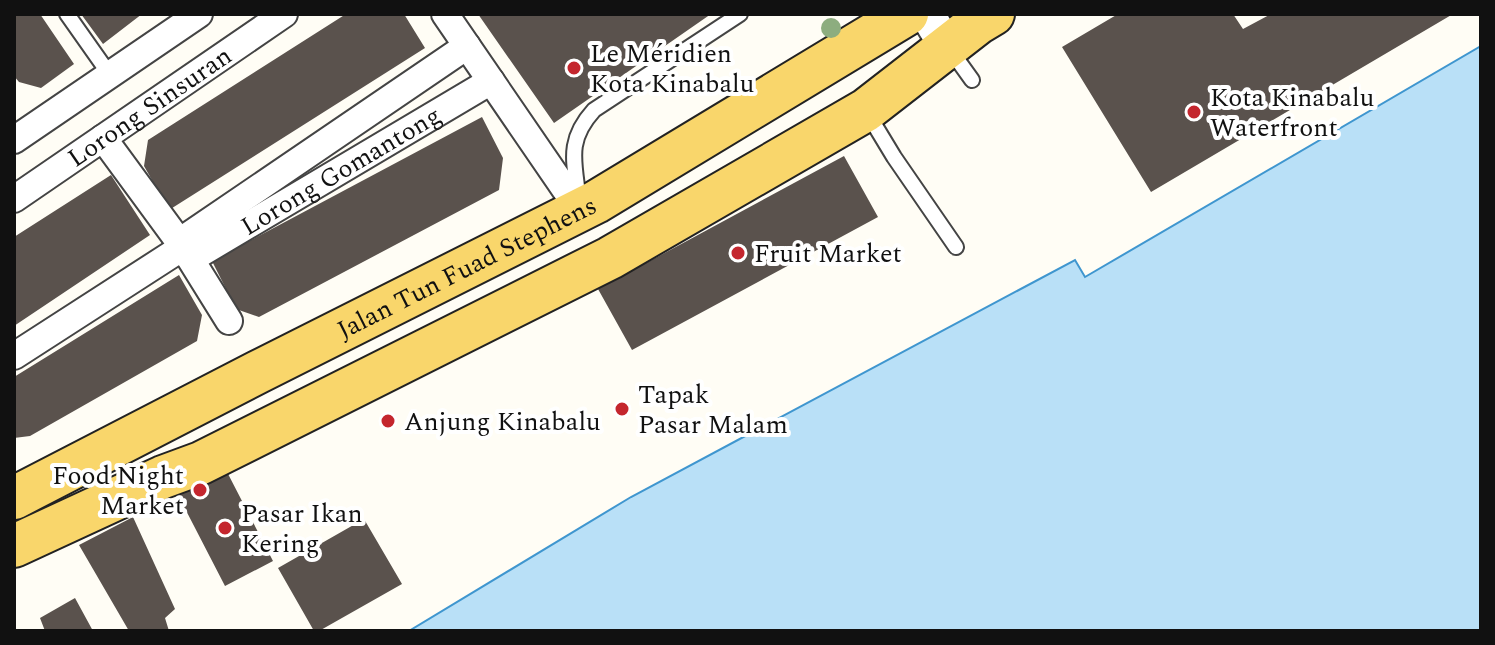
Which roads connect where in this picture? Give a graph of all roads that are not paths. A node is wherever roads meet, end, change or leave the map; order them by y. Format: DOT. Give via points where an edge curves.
graph roads {
  1 [pos="67,14"];
  2 [pos="199,14"];
  3 [pos="284,14"];
  4 [pos="445,14"];
  5 [pos="740,14"];
  6 [pos="907,14"];
  7 [pos="963,22"];
  8 [pos="467,46"];
  9 [pos="110,75"];
  10 [pos="972,80"];
  11 [pos="491,81"];
  12 [pos="866,110"];
  13 [pos="103,138"];
  14 [pos="14,140"];
  15 [pos="14,199"];
  16 [pos="580,211"];
  17 [pos="956,247"];
  18 [pos="184,249"];
  19 [pos="229,321"];
  20 [pos="14,356"];
  21 [pos="163,477"];
  22 [pos="29,482"];
  23 [pos="14,546"];
  1 -- 9 [label="lane"];
  2 -- 9 [label="street, Lorong Sinsuran"];
  3 -- 13 [label="street, Lorong Sinsuran"];
  4 -- 8 [label="street"];
  5 -- 16 [label="lane" via="594,110 580,125 573,144"];
  6 -- 16 [label="main road, Jalan Tun Fuad Stephens"];
  7 -- 10 [label="lane"];
  7 -- 12 [label="main road, Jalan Tun Fuad Stephens"];
  7 -- 21 [label="main road, Jalan Tun Fuad Stephens" via="601,246 192,454"];
  8 -- 11 [label="street"];
  8 -- 18 [label="street, Lorong Gomantong"];
  9 -- 14 [label="street, Lorong Sinsuran"];
  11 -- 16 [label="street"];
  11 -- 18 [label="street, Lorong Gomantong"];
  12 -- 17 [label="lane"];
  12 -- 21 [label="main road, Jalan Tun Fuad Stephens" via="610,258 201,463"];
  13 -- 15 [label="street, Lorong Sinsuran"];
  13 -- 18 [label="street"];
  16 -- 22 [label="main road, Jalan Tun Fuad Stephens"];
  18 -- 19 [label="street"];
  18 -- 20 [label="street"];
  21 -- 23 [label="main road, Jalan Tun Fuad Stephens"];
}
